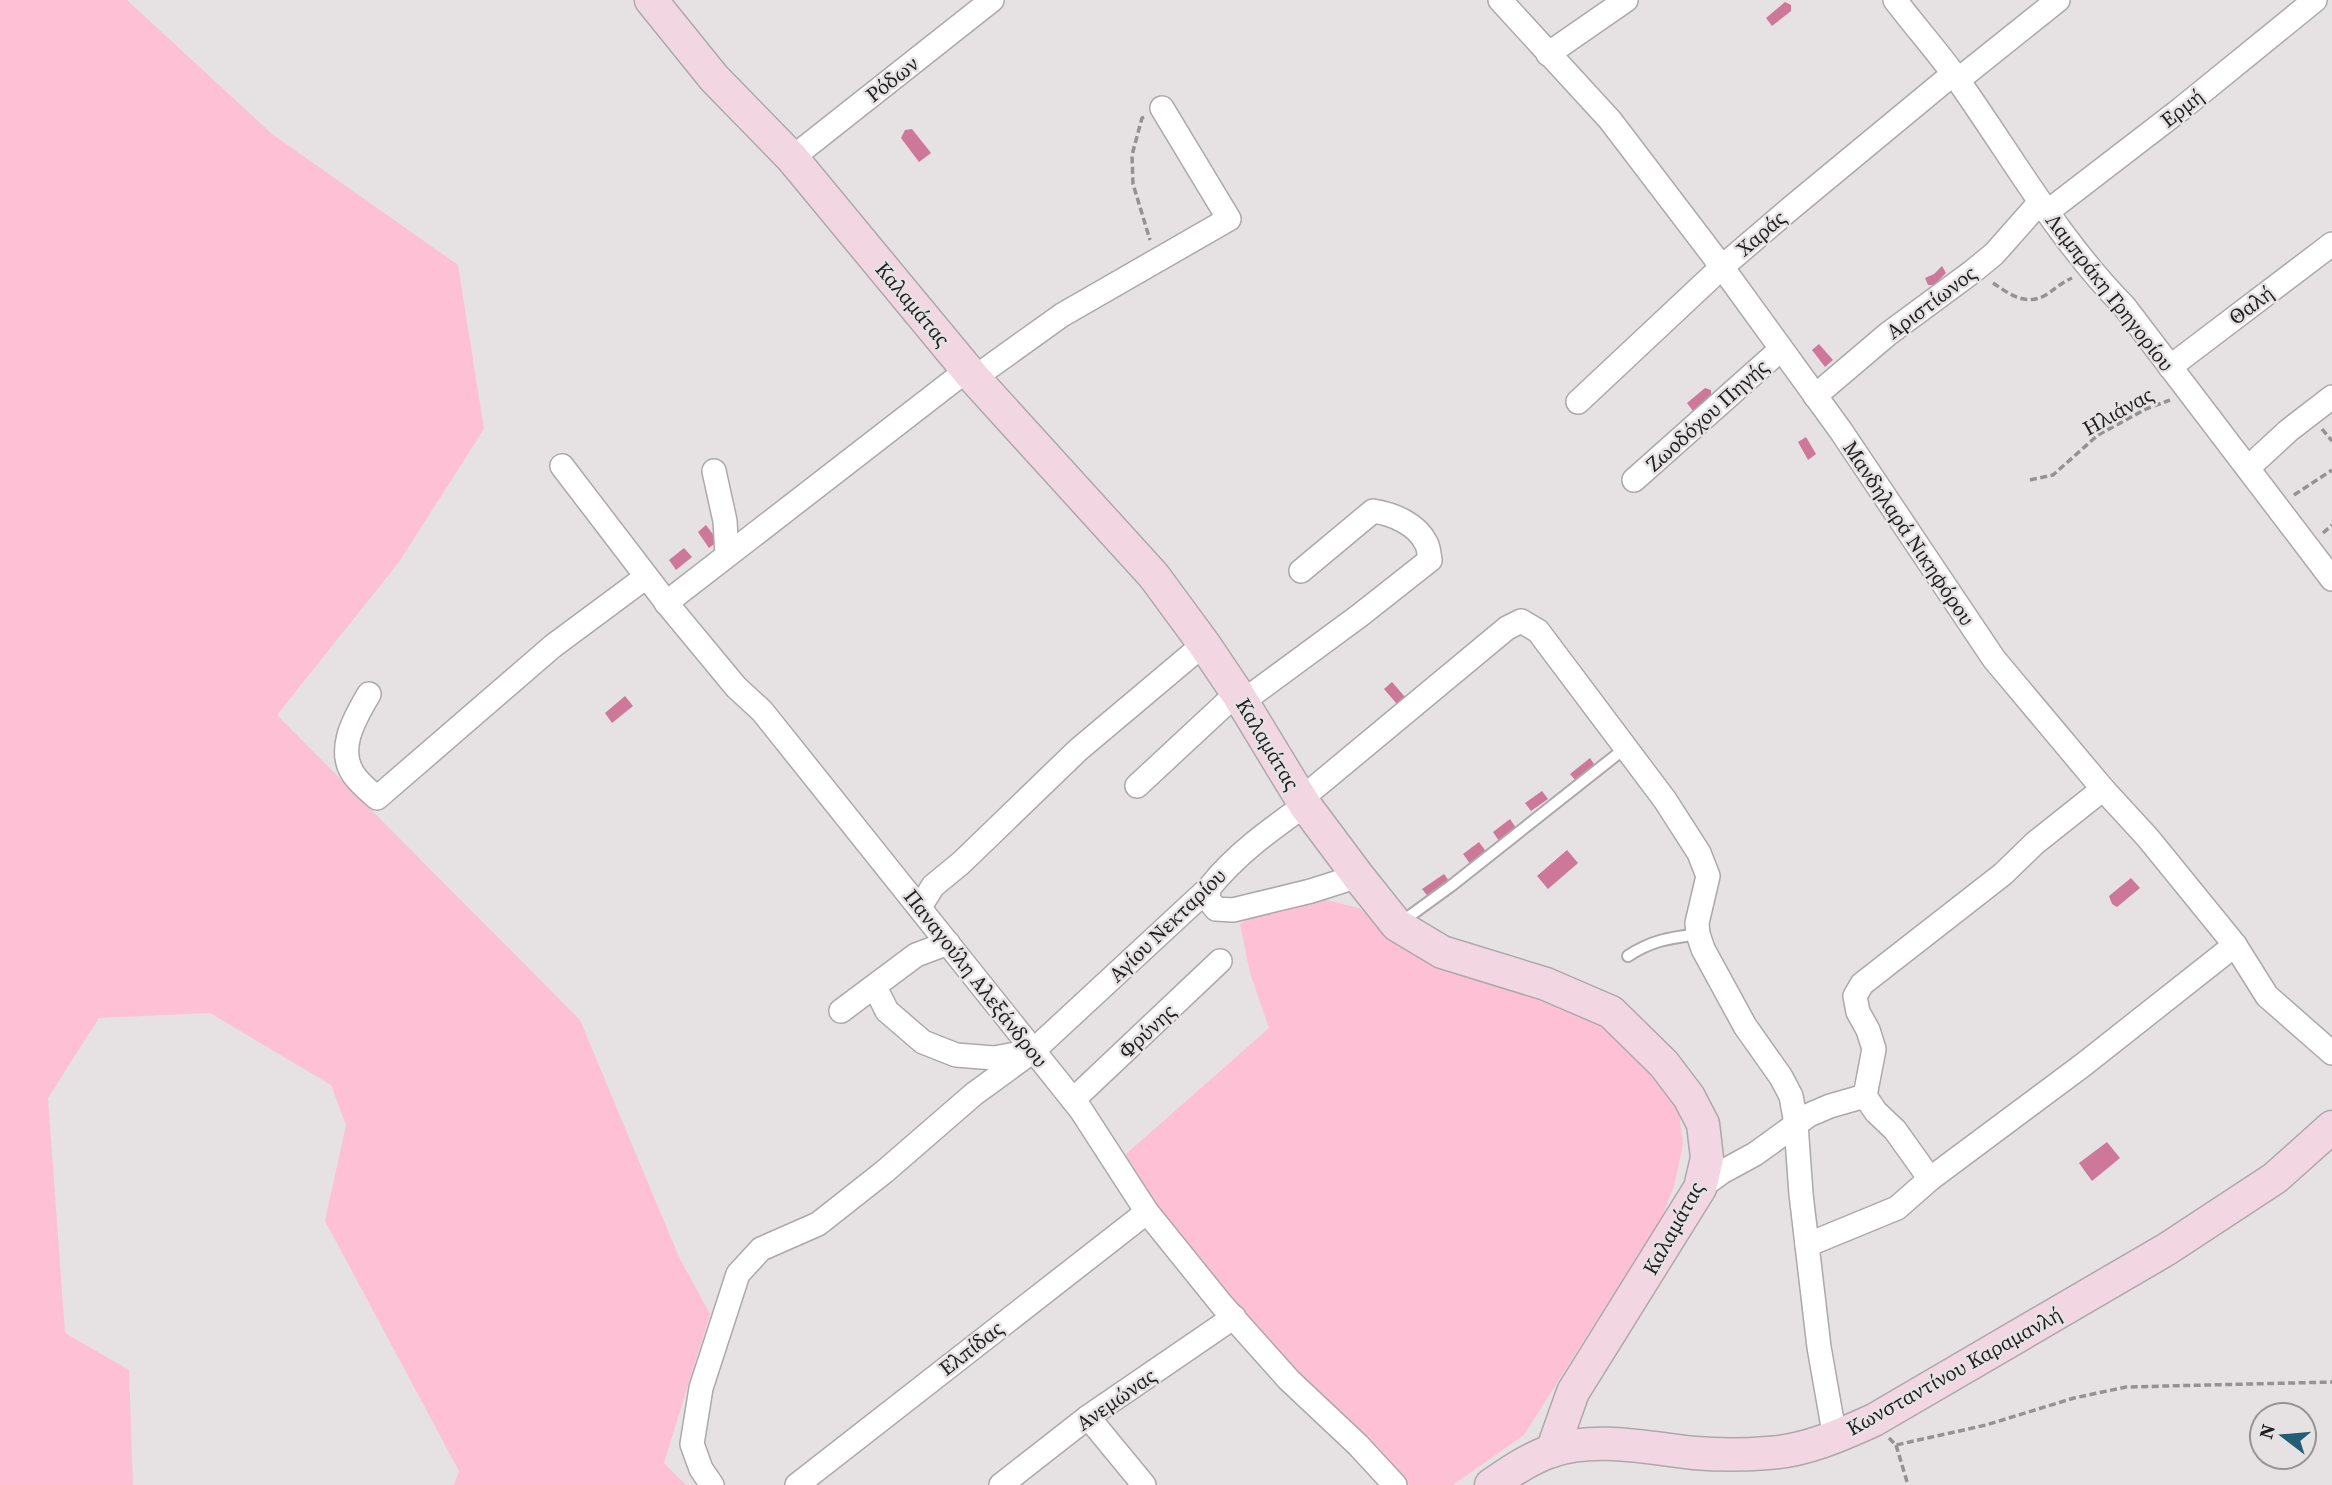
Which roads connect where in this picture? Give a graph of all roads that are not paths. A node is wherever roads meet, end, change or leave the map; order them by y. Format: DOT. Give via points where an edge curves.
graph roads {
  1 [pos="651,0"];
  2 [pos="992,0"];
  3 [pos="1500,0"];
  4 [pos="1626,0"];
  5 [pos="1895,0"];
  6 [pos="2058,0"];
  7 [pos="2315,0"];
  8 [pos="1548,54"];
  9 [pos="1956,77"];
  10 [pos="1162,108"];
  11 [pos="792,158"];
  12 [pos="2044,207"];
  13 [pos="2332,244"];
  14 [pos="1723,267"];
  15 [pos="1780,349"];
  16 [pos="2170,366"];
  17 [pos="970,374"];
  18 [pos="1815,396"];
  19 [pos="2332,397"];
  20 [pos="1578,402"];
  21 [pos="562,466"];
  22 [pos="2249,467"];
  23 [pos="714,471"];
  24 [pos="1634,480"];
  25 [pos="727,555"];
  26 [pos="1301,571"];
  27 [pos="646,577"];
  28 [pos="2332,579"];
  29 [pos="666,603"];
  30 [pos="1204,644"];
  31 [pos="369,694"];
  32 [pos="1239,698"];
  33 [pos="1624,749"];
  34 [pos="1137,786"];
  35 [pos="2103,789"];
  36 [pos="1303,802"];
  37 [pos="1357,876"];
  38 [pos="1209,888"];
  39 [pos="920,907"];
  40 [pos="1397,925"];
  41 [pos="1698,934"];
  42 [pos="948,943"];
  43 [pos="2235,945"];
  44 [pos="1628,956"];
  45 [pos="1220,961"];
  46 [pos="875,988"];
  47 [pos="841,1011"];
  48 [pos="1034,1051"];
  49 [pos="2332,1053"];
  50 [pos="1865,1096"];
  51 [pos="1073,1100"];
  52 [pos="1796,1124"];
  53 [pos="2332,1128"];
  54 [pos="1930,1179"];
  55 [pos="1700,1188"];
  56 [pos="1147,1212"];
  57 [pos="1807,1245"];
  58 [pos="1234,1317"];
  59 [pos="1088,1417"];
  60 [pos="1835,1437"];
  61 [pos="1552,1451"];
  62 [pos="712,1485"];
  63 [pos="797,1485"];
  64 [pos="1001,1485"];
  65 [pos="1144,1485"];
  66 [pos="1395,1485"];
  67 [pos="1491,1485"];
  1 -- 11 [label="street, Καλαμάτας" via="714,78"];
  2 -- 11 [label="street, Ρόδων"];
  3 -- 8 [label="street, Μανδηλαρά Νικηφόρου"];
  4 -- 8 [label="street"];
  5 -- 9 [label="street, Λαμπράκη Γρηγορίου"];
  6 -- 9 [label="street, Χαράς"];
  7 -- 12 [label="street, Ερμή" via="2181,109"];
  8 -- 14 [label="street, Μανδηλαρά Νικηφόρου" via="1610,120"];
  9 -- 12 [label="street, Λαμπράκη Γρηγορίου"];
  9 -- 14 [label="street, Χαράς"];
  10 -- 17 [label="street" via="1229,219"];
  11 -- 17 [label="street, Καλαμάτας"];
  12 -- 16 [label="street, Λαμπράκη Γρηγορίου"];
  12 -- 18 [label="street, Αριστίωνος" via="1994,254"];
  13 -- 16 [label="street, Θαλή"];
  14 -- 15 [label="street, Μανδηλαρά Νικηφόρου"];
  14 -- 20 [label="street, Χαράς"];
  15 -- 18 [label="street, Μανδηλαρά Νικηφόρου"];
  15 -- 24 [label="street, Ζωοδόχου Πηγής"];
  16 -- 22 [label="street, Λαμπράκη Γρηγορίου"];
  17 -- 25 [label="street"];
  17 -- 30 [label="street, Καλαμάτας" via="1154,576"];
  18 -- 35 [label="street, Μανδηλαρά Νικηφόρου" via="1994,659"];
  19 -- 22 [label="street"];
  21 -- 27 [label="street, Παναγούλη Αλεξάνδρου"];
  22 -- 28 [label="street, Λαμπράκη Γρηγορίου"];
  23 -- 25 [label="street"];
  25 -- 29 [label="street"];
  26 -- 32 [label="street" via="1373,511 1390,513 1412,526 1426,543 1430,560 1369,609"];
  27 -- 29 [label="street, Παναγούλη Αλεξάνδρου"];
  27 -- 31 [label="street" via="554,646 377,798 355,777 345,754 353,721"];
  29 -- 39 [label="street, Παναγούλη Αλεξάνδρου" via="762,711"];
  30 -- 32 [label="street, Καλαμάτας"];
  30 -- 39 [label="street" via="1078,750 933,886"];
  32 -- 34 [label="street"];
  32 -- 36 [label="street, Καλαμάτας"];
  33 -- 36 [label="street, Αγίου Νεκταρίου" via="1538,631 1521,621 1507,628"];
  33 -- 40 [label="lane"];
  33 -- 41 [label="street" via="1699,853 1708,876"];
  35 -- 43 [label="street, Μανδηλαρά Νικηφόρου"];
  35 -- 50 [label="street" via="1862,984 1855,996 1874,1049"];
  36 -- 37 [label="street, Καλαμάτας"];
  36 -- 38 [label="street, Αγίου Νεκταρίου" via="1223,870"];
  37 -- 38 [label="street" via="1233,910 1216,909 1208,899"];
  37 -- 40 [label="street, Καλαμάτας"];
  38 -- 48 [label="street, Αγίου Νεκταρίου"];
  39 -- 42 [label="street, Παναγούλη Αλεξάνδρου"];
  40 -- 55 [label="street, Καλαμάτας" via="1442,952 1546,984 1611,1012 1664,1065 1703,1124 1707,1158"];
  41 -- 44 [label="lane" via="1646,944"];
  41 -- 52 [label="street" via="1745,1026 1791,1096"];
  42 -- 46 [label="street" via="916,955"];
  42 -- 48 [label="street, Παναγούλη Αλεξάνδρου"];
  43 -- 49 [label="street, Μανδηλαρά Νικηφόρου" via="2267,996"];
  43 -- 54 [label="street"];
  45 -- 51 [label="street, Φρύνης"];
  46 -- 47 [label="street"];
  46 -- 48 [label="street" via="887,1011 923,1042 956,1055 993,1058"];
  48 -- 51 [label="street, Παναγούλη Αλεξάνδρου"];
  48 -- 62 [label="street, Αγίου Νεκταρίου" via="974,1094 818,1224 761,1249 738,1274 701,1388 692,1444"];
  50 -- 52 [label="street" via="1830,1106"];
  50 -- 54 [label="street"];
  51 -- 56 [label="street, Παναγούλη Αλεξάνδρου"];
  52 -- 55 [label="street"];
  52 -- 57 [label="street"];
  53 -- 60 [label="street, Κωνσταντίνου Καραμανλή" via="2275,1178 2167,1249 1874,1420"];
  54 -- 57 [label="street" via="1897,1208"];
  55 -- 61 [label="street, Καλαμάτας" via="1573,1392"];
  56 -- 58 [label="street, Παναγούλη Αλεξάνδρου"];
  56 -- 63 [label="street, Ελπίδας"];
  57 -- 60 [label="street"];
  58 -- 59 [label="street, Ανεμώνας"];
  58 -- 66 [label="street, Παναγούλη Αλεξάνδρου" via="1289,1380"];
  59 -- 64 [label="street, Ανεμώνας"];
  59 -- 65 [label="street"];
  60 -- 61 [label="street, Κωνσταντίνου Καραμανλή" via="1769,1453 1697,1453 1610,1444"];
  61 -- 67 [label="street, Κωνσταντίνου Καραμανλή"];
}
